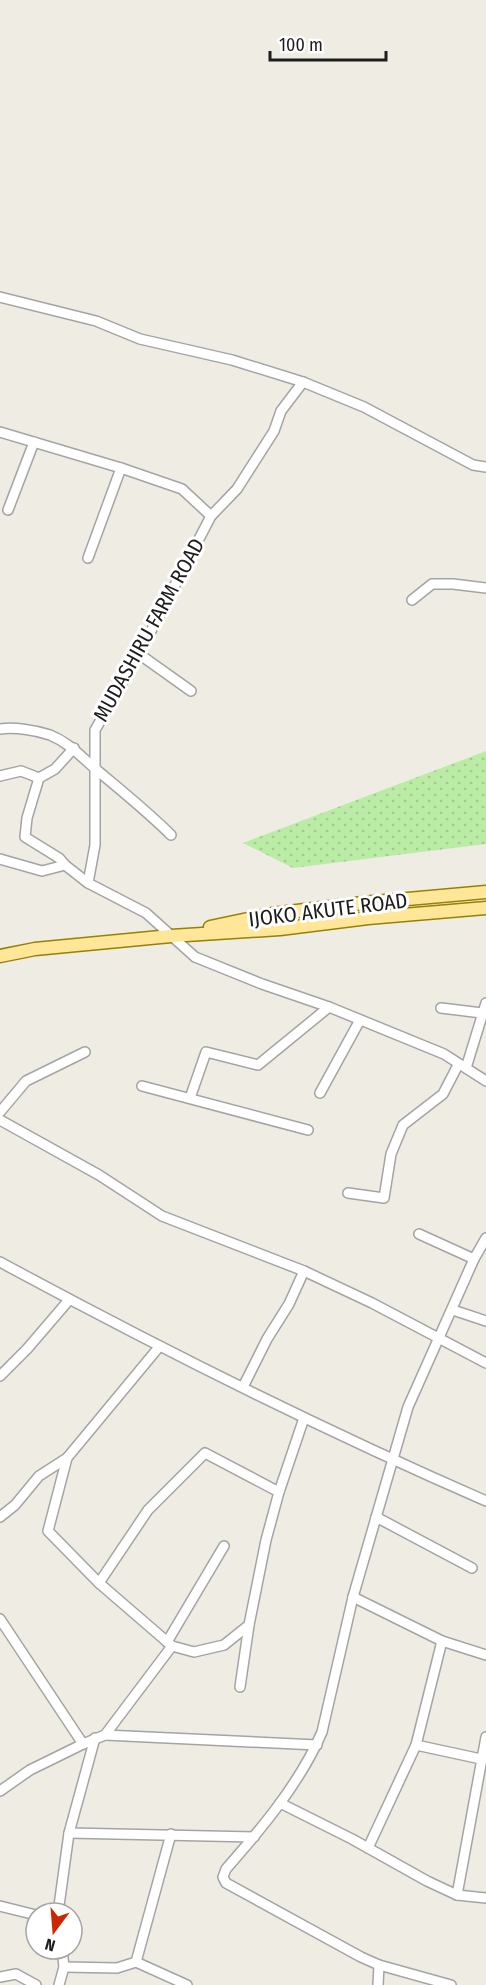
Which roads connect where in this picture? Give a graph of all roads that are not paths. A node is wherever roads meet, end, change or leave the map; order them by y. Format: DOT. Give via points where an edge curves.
graph roads {
  1 [pos="0,297"];
  2 [pos="303,382"];
  3 [pos="0,432"];
  4 [pos="34,442"];
  5 [pos="486,467"];
  6 [pos="121,468"];
  7 [pos="8,510"];
  8 [pos="211,516"];
  9 [pos="88,558"];
  10 [pos="486,588"];
  11 [pos="412,600"];
  12 [pos="139,654"];
  13 [pos="191,691"];
  14 [pos="0,729"];
  15 [pos="74,748"];
  16 [pos="96,770"];
  17 [pos="0,776"];
  18 [pos="39,778"];
  19 [pos="171,835"];
  20 [pos="0,859"];
  21 [pos="65,865"];
  22 [pos="88,883"];
  23 [pos="486,892"];
  24 [pos="486,908"];
  25 [pos="171,936"];
  26 [pos="0,956"];
  27 [pos="486,1003"];
  28 [pos="329,1007"];
  29 [pos="441,1008"];
  30 [pos="482,1013"];
  31 [pos="360,1020"];
  32 [pos="85,1052"];
  33 [pos="462,1066"];
  34 [pos="486,1081"];
  35 [pos="142,1086"];
  36 [pos="320,1093"];
  37 [pos="190,1098"];
  38 [pos="0,1112"];
  39 [pos="0,1120"];
  40 [pos="308,1130"];
  41 [pos="348,1192"];
  42 [pos="419,1233"];
  43 [pos="486,1238"];
  44 [pos="474,1259"];
  45 [pos="0,1262"];
  46 [pos="304,1271"];
  47 [pos="69,1300"];
  48 [pos="453,1310"];
  49 [pos="486,1321"];
  50 [pos="439,1339"];
  51 [pos="159,1347"];
  52 [pos="486,1363"];
  53 [pos="0,1376"];
  54 [pos="243,1387"];
  55 [pos="304,1418"];
  56 [pos="67,1458"];
  57 [pos="393,1460"];
  58 [pos="279,1492"];
  59 [pos="486,1502"];
  60 [pos="0,1517"];
  61 [pos="376,1517"];
  62 [pos="225,1546"];
  63 [pos="472,1568"];
  64 [pos="99,1583"];
  65 [pos="353,1597"];
  66 [pos="0,1619"];
  67 [pos="249,1625"];
  68 [pos="442,1641"];
  69 [pos="170,1644"];
  70 [pos="486,1655"];
  71 [pos="240,1687"];
  72 [pos="105,1735"];
  73 [pos="486,1737"];
  74 [pos="96,1738"];
  75 [pos="83,1744"];
  76 [pos="317,1745"];
  77 [pos="416,1745"];
  78 [pos="481,1759"];
  79 [pos="0,1791"];
  80 [pos="280,1803"];
  81 [pos="69,1833"];
  82 [pos="171,1834"];
  83 [pos="254,1837"];
  84 [pos="368,1848"];
  85 [pos="457,1894"];
  86 [pos="486,1898"];
  87 [pos="60,1901"];
  88 [pos="0,1906"];
  89 [pos="24,1913"];
  90 [pos="63,1961"];
  91 [pos="136,1962"];
  92 [pos="380,1965"];
  93 [pos="64,1967"];
  94 [pos="0,1977"];
  95 [pos="36,1985"];
  96 [pos="59,1985"];
  97 [pos="187,1985"];
  98 [pos="378,1985"];
  99 [pos="451,1985"];
  1 -- 2 [label="street"];
  2 -- 5 [label="street" via="364,407 473,465"];
  2 -- 8 [label="street, MUDASHIRU FARM ROAD" via="281,411 274,431 237,489"];
  3 -- 4 [label="street"];
  4 -- 6 [label="street"];
  4 -- 7 [label="street"];
  6 -- 8 [label="street" via="182,489"];
  6 -- 9 [label="street"];
  8 -- 12 [label="street, MUDASHIRU FARM ROAD"];
  10 -- 11 [label="street" via="432,584"];
  12 -- 13 [label="street"];
  12 -- 16 [label="street, MUDASHIRU FARM ROAD" via="95,730"];
  14 -- 15 [label="street" via="10,727 50,735"];
  15 -- 16 [label="street"];
  15 -- 18 [label="street" via="55,769"];
  16 -- 19 [label="street"];
  16 -- 22 [label="street, MUDASHIRU FARM ROAD" via="94,844"];
  17 -- 18 [label="street" via="21,771"];
  18 -- 21 [label="street" via="25,837"];
  20 -- 21 [label="street" via="42,872"];
  21 -- 22 [label="street"];
  22 -- 25 [label="street" via="146,913"];
  23 -- 25 [label="main road, IJOKO AKUTE ROAD" via="272,914"];
  24 -- 25 [label="main road, IJOKO AKUTE ROAD"];
  25 -- 26 [label="main road, IJOKO AKUTE ROAD"];
  25 -- 28 [label="street" via="195,957"];
  27 -- 30 [label="street"];
  28 -- 31 [label="street"];
  28 -- 37 [label="street" via="258,1065 206,1052"];
  29 -- 30 [label="street"];
  30 -- 33 [label="street"];
  31 -- 33 [label="street" via="444,1054"];
  31 -- 36 [label="street"];
  32 -- 38 [label="street" via="26,1081"];
  33 -- 34 [label="street"];
  33 -- 41 [label="street" via="443,1094 403,1125 391,1154 384,1198"];
  35 -- 37 [label="street"];
  37 -- 40 [label="street"];
  39 -- 46 [label="street" via="81,1164 162,1216"];
  42 -- 44 [label="street"];
  43 -- 44 [label="street"];
  44 -- 48 [label="street"];
  45 -- 47 [label="street"];
  46 -- 50 [label="street"];
  46 -- 54 [label="street"];
  47 -- 51 [label="street"];
  47 -- 53 [label="street"];
  48 -- 49 [label="street"];
  48 -- 50 [label="street"];
  50 -- 52 [label="street"];
  50 -- 57 [label="street" via="408,1407"];
  51 -- 54 [label="street"];
  51 -- 56 [label="street"];
  54 -- 55 [label="street"];
  55 -- 57 [label="street"];
  55 -- 58 [label="street"];
  56 -- 60 [label="street" via="39,1476"];
  56 -- 64 [label="street" via="48,1531"];
  57 -- 59 [label="street"];
  57 -- 61 [label="street"];
  58 -- 64 [label="street" via="205,1453 148,1510"];
  58 -- 67 [label="street"];
  61 -- 63 [label="street"];
  61 -- 65 [label="street"];
  62 -- 69 [label="street"];
  64 -- 69 [label="street"];
  65 -- 68 [label="street"];
  65 -- 76 [label="street"];
  66 -- 75 [label="street"];
  67 -- 69 [label="street" via="224,1645 194,1652"];
  67 -- 71 [label="street"];
  68 -- 70 [label="street"];
  68 -- 77 [label="street"];
  69 -- 72 [label="street"];
  72 -- 74 [label="street"];
  72 -- 76 [label="street"];
  73 -- 78 [label="street"];
  74 -- 75 [label="street"];
  74 -- 81 [label="street"];
  75 -- 79 [label="street" via="21,1775"];
  76 -- 80 [label="street"];
  77 -- 78 [label="street"];
  77 -- 84 [label="street"];
  78 -- 85 [label="street"];
  80 -- 83 [label="street"];
  80 -- 84 [label="street"];
  81 -- 82 [label="street"];
  81 -- 87 [label="street"];
  82 -- 83 [label="street"];
  82 -- 91 [label="street"];
  83 -- 92 [label="street" via="226,1869 226,1883"];
  84 -- 85 [label="street"];
  85 -- 86 [label="street"];
  88 -- 89 [label="street"];
  90 -- 93 [label="street"];
  91 -- 93 [label="street" via="117,1968"];
  91 -- 97 [label="street"];
  92 -- 98 [label="street"];
  92 -- 99 [label="street"];
  93 -- 96 [label="street"];
  94 -- 95 [label="street" via="16,1974"];
}
